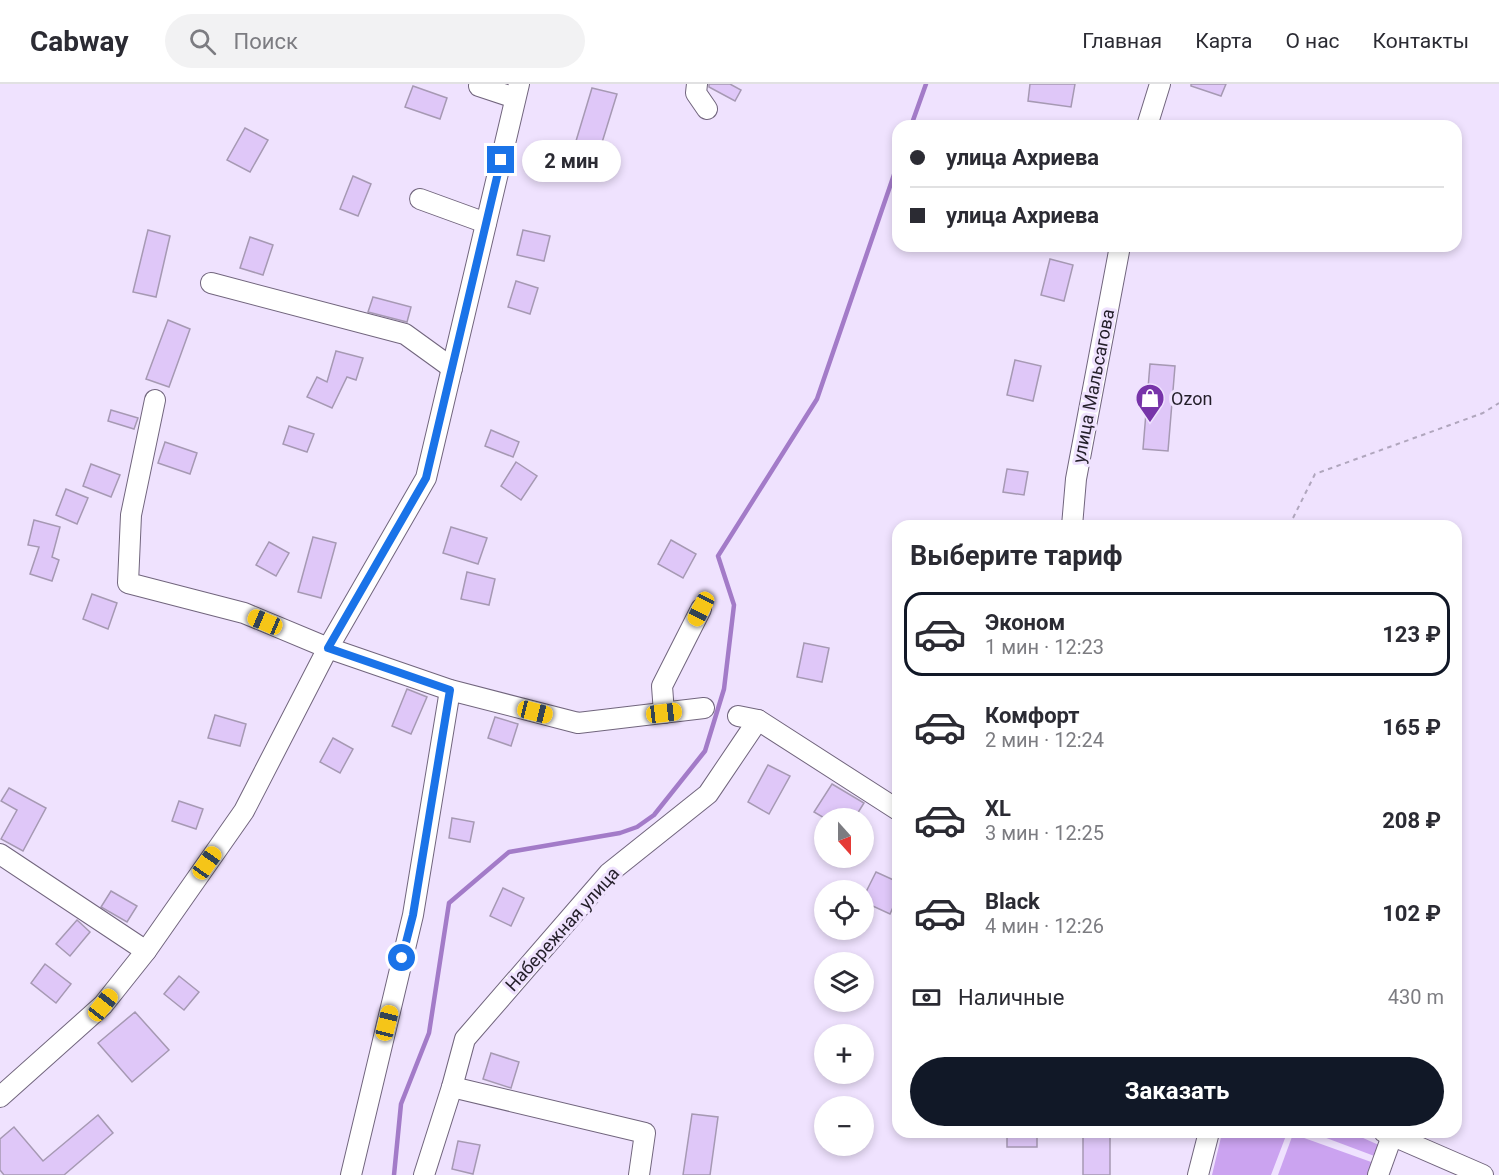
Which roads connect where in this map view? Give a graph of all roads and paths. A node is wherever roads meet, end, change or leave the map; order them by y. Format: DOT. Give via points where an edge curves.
graph roads {
  1 [pos="697,84"];
  2 [pos="1160,84"];
  3 [pos="479,86"];
  4 [pos="517,91"];
  5 [pos="707,109"];
  6 [pos="1149,120"];
  7 [pos="420,199"];
  8 [pos="486,223"];
  9 [pos="1119,252"];
  10 [pos="211,283"];
  11 [pos="452,368"];
  12 [pos="155,400"];
  13 [pos="1499,403"];
  14 [pos="1072,520"];
  15 [pos="1292,520"];
  16 [pos="701,609"];
  17 [pos="328,648"];
  18 [pos="450,690"];
  19 [pos="704,708"];
  20 [pos="664,713"];
  21 [pos="738,716"];
  22 [pos="758,720"];
  23 [pos="892,806"];
  24 [pos="0,854"];
  25 [pos="146,951"];
  26 [pos="452,1087"];
  27 [pos="0,1097"];
  28 [pos="1207,1138"];
  29 [pos="1387,1138"];
  30 [pos="1397,1138"];
  31 [pos="1475,1173"];
  32 [pos="351,1175"];
  33 [pos="424,1175"];
  34 [pos="639,1175"];
  35 [pos="1198,1175"];
  36 [pos="1378,1175"];
  1 -- 5 [label="street" via="696,93"];
  2 -- 6 [label="street"];
  3 -- 4 [label="street"];
  4 -- 8 [label="street"];
  7 -- 8 [label="street"];
  8 -- 11 [label="street"];
  9 -- 14 [label="street, улица Мальсагова" via="1076,478"];
  10 -- 11 [label="street" via="405,334"];
  11 -- 17 [label="street" via="426,478"];
  12 -- 17 [label="street" via="131,515 128,583 244,613"];
  13 -- 15 [label="path" via="1484,413 1315,474"];
  16 -- 20 [label="street" via="662,686"];
  17 -- 18 [label="street"];
  17 -- 25 [label="street" via="244,811"];
  18 -- 20 [label="street" via="578,723"];
  18 -- 32 [label="street" via="413,915"];
  19 -- 20 [label="street"];
  21 -- 22 [label="street"];
  22 -- 23 [label="street"];
  22 -- 26 [label="street, Набережная улица" via="708,794 609,873 465,1039"];
  24 -- 25 [label="street"];
  25 -- 27 [label="street" via="103,1005"];
  26 -- 33 [label="street, Набережная улица"];
  26 -- 34 [label="street" via="645,1133"];
  28 -- 35 [label="street"];
  29 -- 36 [label="street"];
  30 -- 31 [label="street"];
}
